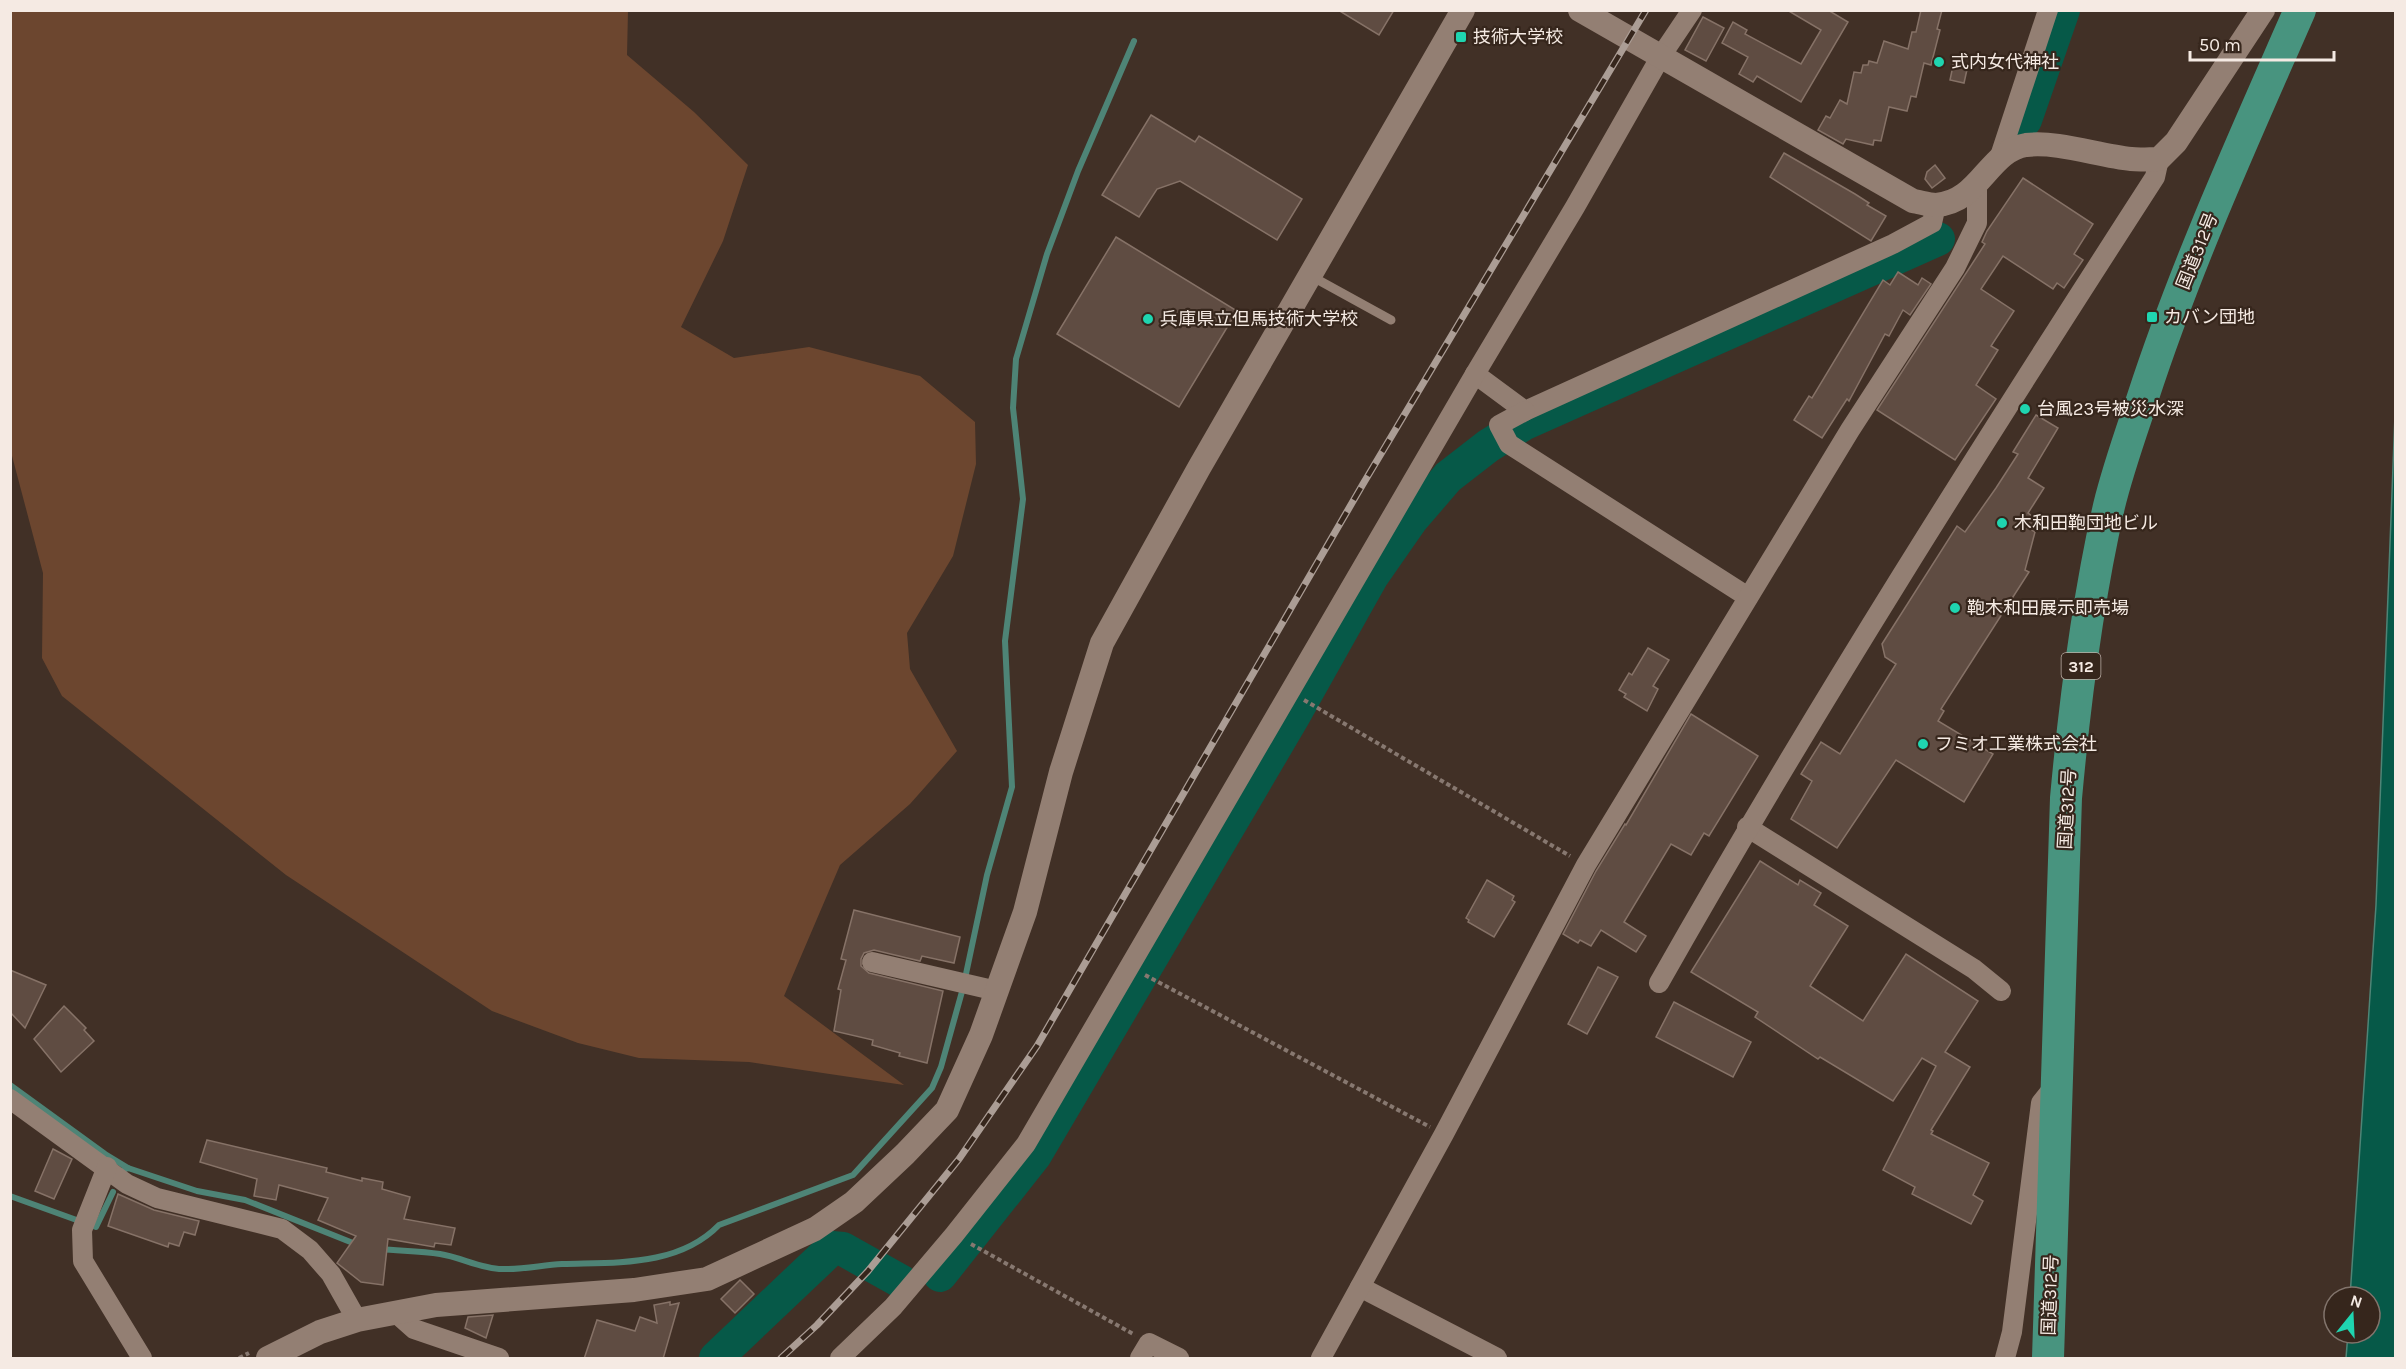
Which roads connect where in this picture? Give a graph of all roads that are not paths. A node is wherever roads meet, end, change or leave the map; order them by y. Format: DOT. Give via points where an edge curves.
graph roads {
  1 [pos="1463,10"];
  2 [pos="1580,10"];
  3 [pos="1692,10"];
  4 [pos="2049,10"];
  5 [pos="2263,10"];
  6 [pos="2300,10"];
  7 [pos="1661,56"];
  8 [pos="2000,156"];
  9 [pos="2159,159"];
  10 [pos="1977,185"];
  11 [pos="1936,205"];
  12 [pos="1310,276"];
  13 [pos="1391,320"];
  14 [pos="1474,374"];
  15 [pos="1526,411"];
  16 [pos="1748,597"];
  17 [pos="1747,827"];
  18 [pos="872,962"];
  19 [pos="1659,983"];
  20 [pos="997,991"];
  21 [pos="2001,992"];
  22 [pos="2057,1083"];
  23 [pos="10,1099"];
  24 [pos="106,1167"];
  25 [pos="1360,1287"];
  26 [pos="396,1313"];
  27 [pos="357,1320"];
  28 [pos="1145,1351"];
  29 [pos="263,1353"];
  30 [pos="142,1359"];
  31 [pos="499,1359"];
  32 [pos="840,1359"];
  33 [pos="1179,1359"];
  34 [pos="1321,1359"];
  35 [pos="1497,1359"];
  36 [pos="2005,1359"];
  37 [pos="2048,1359"];
  1 -- 12 [label="street"];
  2 -- 7 [label="street"];
  3 -- 7 [label="street"];
  4 -- 8 [label="street"];
  5 -- 9 [label="street" via="2176,142"];
  6 -- 22 [label="highway, 国道312号 / 312" via="2187,273 2109,504 2072,728"];
  7 -- 11 [label="street" via="1913,201"];
  7 -- 14 [label="street"];
  8 -- 9 [label="street" via="2025,145 2133,160"];
  8 -- 10 [label="street"];
  9 -- 17 [label="street" via="2156,177 2002,416"];
  10 -- 11 [label="street"];
  10 -- 16 [label="street" via="1977,223 1955,268"];
  11 -- 15 [label="street" via="1932,223 1893,244"];
  12 -- 13 [label="lane"];
  12 -- 20 [label="street" via="1102,642 1060,772 1025,912"];
  14 -- 15 [label="street"];
  14 -- 32 [label="street" via="1026,1144 893,1307"];
  15 -- 16 [label="street" via="1499,426 1505,436"];
  16 -- 25 [label="street" via="1586,865"];
  17 -- 19 [label="street"];
  17 -- 21 [label="street" via="1974,969"];
  18 -- 20 [label="street"];
  20 -- 26 [label="street" via="947,1110 854,1202 815,1229 707,1280 634,1290 436,1305"];
  22 -- 36 [label="street" via="2041,1103 2012,1332"];
  22 -- 37 [label="highway, 国道312号 / 312"];
  23 -- 24 [label="street"];
  24 -- 27 [label="street" via="127,1184 157,1198 282,1229 310,1250 331,1274"];
  24 -- 30 [label="street" via="84,1225 82,1261"];
  25 -- 34 [label="street"];
  25 -- 35 [label="street"];
  26 -- 27 [label="street"];
  26 -- 31 [label="street" via="414,1329"];
  27 -- 29 [label="street"];
  28 -- 33 [label="street"];
}
